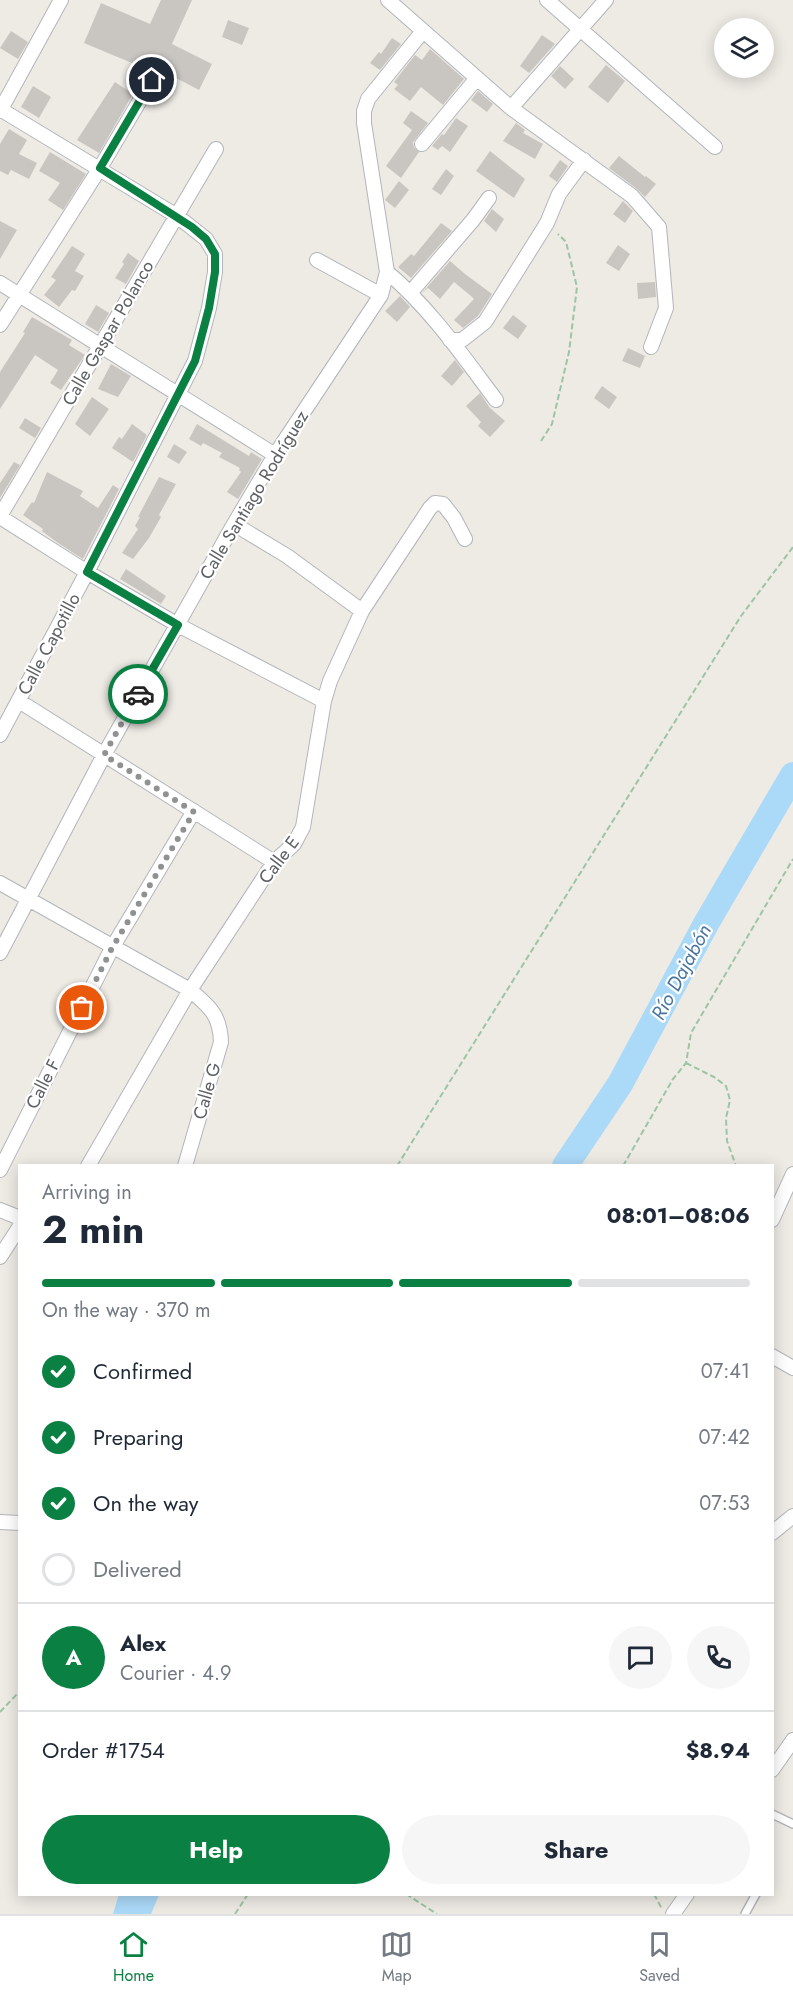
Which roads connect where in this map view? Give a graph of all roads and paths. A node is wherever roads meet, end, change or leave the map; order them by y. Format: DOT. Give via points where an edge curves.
graph roads {
  1 [pos="61,0"];
  2 [pos="388,0"];
  3 [pos="547,0"];
  4 [pos="606,0"];
  5 [pos="581,30"];
  6 [pos="423,31"];
  7 [pos="477,78"];
  8 [pos="152,80"];
  9 [pos="512,108"];
  10 [pos="0,110"];
  11 [pos="422,144"];
  12 [pos="715,147"];
  13 [pos="216,149"];
  14 [pos="584,160"];
  15 [pos="100,168"];
  16 [pos="489,198"];
  17 [pos="177,216"];
  18 [pos="547,223"];
  19 [pos="317,260"];
  20 [pos="387,272"];
  21 [pos="0,283"];
  22 [pos="411,292"];
  23 [pos="18,295"];
  24 [pos="381,295"];
  25 [pos="0,325"];
  26 [pos="450,340"];
  27 [pos="101,346"];
  28 [pos="651,347"];
  29 [pos="178,396"];
  30 [pos="496,400"];
  31 [pos="540,441"];
  32 [pos="275,455"];
  33 [pos="0,517"];
  34 [pos="234,524"];
  35 [pos="465,539"];
  36 [pos="793,547"];
  37 [pos="87,572"];
  38 [pos="362,611"];
  39 [pos="178,625"];
  40 [pos="20,701"];
  41 [pos="324,701"];
  42 [pos="0,735"];
  43 [pos="104,755"];
  44 [pos="194,812"];
  45 [pos="793,859"];
  46 [pos="274,862"];
  47 [pos="0,883"];
  48 [pos="28,897"];
  49 [pos="112,948"];
  50 [pos="0,953"];
  51 [pos="190,990"];
  52 [pos="686,1064"];
  53 [pos="89,1164"];
  54 [pos="185,1164"];
  55 [pos="398,1164"];
  56 [pos="624,1164"];
  57 [pos="735,1164"];
  58 [pos="0,1170"];
  59 [pos="793,1174"];
  60 [pos="0,1210"];
  61 [pos="774,1216"];
  62 [pos="18,1217"];
  63 [pos="18,1229"];
  64 [pos="0,1257"];
  65 [pos="774,1357"];
  66 [pos="793,1368"];
  67 [pos="793,1516"];
  68 [pos="0,1522"];
  69 [pos="18,1523"];
  70 [pos="774,1531"];
  71 [pos="18,1693"];
  72 [pos="0,1712"];
  73 [pos="793,1740"];
  74 [pos="774,1767"];
  75 [pos="774,1815"];
  76 [pos="793,1824"];
  77 [pos="247,1896"];
  78 [pos="409,1896"];
  79 [pos="655,1896"];
  80 [pos="686,1896"];
  81 [pos="755,1896"];
  82 [pos="236,1914"];
  83 [pos="436,1914"];
  84 [pos="664,1914"];
  85 [pos="674,1914"];
  86 [pos="745,1914"];
  1 -- 10 [label="street"];
  2 -- 6 [label="street"];
  3 -- 5 [label="street"];
  4 -- 5 [label="street"];
  5 -- 9 [label="street"];
  5 -- 12 [label="street"];
  6 -- 7 [label="street"];
  6 -- 20 [label="street, Calle Santiago Rodríguez" via="368,99 364,111"];
  7 -- 9 [label="street"];
  7 -- 11 [label="street"];
  8 -- 15 [label="street"];
  9 -- 14 [label="street"];
  10 -- 15 [label="street"];
  13 -- 17 [label="street, Calle Gaspar Polanco"];
  14 -- 18 [label="street" via="559,194"];
  14 -- 28 [label="street" via="632,196 659,227 666,308"];
  15 -- 17 [label="street"];
  15 -- 23 [label="street"];
  16 -- 22 [label="street"];
  17 -- 27 [label="street, Calle Gaspar Polanco"];
  17 -- 29 [label="street, Calle Capotillo" via="206,239 215,254 209,308 195,361"];
  18 -- 26 [label="street" via="486,322 462,340"];
  18 -- 31 [label="path" via="566,242 577,287 569,352 557,404 552,424"];
  19 -- 24 [label="street"];
  20 -- 22 [label="street"];
  20 -- 24 [label="street, Calle Santiago Rodríguez"];
  21 -- 23 [label="street"];
  22 -- 26 [label="street"];
  23 -- 25 [label="street"];
  23 -- 27 [label="street"];
  24 -- 32 [label="street, Calle Santiago Rodríguez"];
  26 -- 30 [label="street"];
  27 -- 29 [label="street"];
  27 -- 33 [label="street, Calle Gaspar Polanco"];
  29 -- 32 [label="street"];
  29 -- 37 [label="street, Calle Capotillo"];
  32 -- 34 [label="street, Calle Santiago Rodríguez"];
  33 -- 37 [label="street"];
  34 -- 38 [label="street" via="287,556"];
  34 -- 39 [label="street, Calle Santiago Rodríguez"];
  35 -- 38 [label="street, Calle E" via="443,504 435,503"];
  36 -- 55 [label="path" via="741,616"];
  37 -- 39 [label="street"];
  37 -- 40 [label="street, Calle Capotillo"];
  38 -- 41 [label="street, Calle E"];
  39 -- 41 [label="street"];
  39 -- 43 [label="street, Calle Santiago Rodríguez"];
  40 -- 42 [label="street, Calle Capotillo"];
  40 -- 43 [label="street"];
  41 -- 46 [label="street, Calle E" via="303,827 294,844"];
  43 -- 44 [label="street"];
  43 -- 48 [label="street, Calle Santiago Rodríguez"];
  44 -- 46 [label="street"];
  44 -- 49 [label="street, Calle F"];
  45 -- 52 [label="path" via="691,1033"];
  46 -- 51 [label="street, Calle E"];
  47 -- 48 [label="street"];
  48 -- 49 [label="street"];
  48 -- 50 [label="street, Calle Santiago Rodríguez"];
  49 -- 51 [label="street"];
  49 -- 58 [label="street, Calle F"];
  51 -- 53 [label="street, Calle E"];
  51 -- 54 [label="street, Calle G" via="217,1017 221,1042"];
  52 -- 56 [label="path" via="673,1079"];
  52 -- 57 [label="path" via="726,1086 730,1100 727,1141"];
  59 -- 61 [label="street"];
  60 -- 62 [label="street"];
  63 -- 64 [label="street"];
  65 -- 66 [label="street"];
  67 -- 70 [label="street"];
  68 -- 69 [label="street"];
  71 -- 72 [label="path"];
  73 -- 74 [label="street"];
  75 -- 76 [label="lane"];
  77 -- 82 [label="path"];
  78 -- 83 [label="path"];
  79 -- 84 [label="path"];
  80 -- 85 [label="street"];
  81 -- 86 [label="lane"];
}
